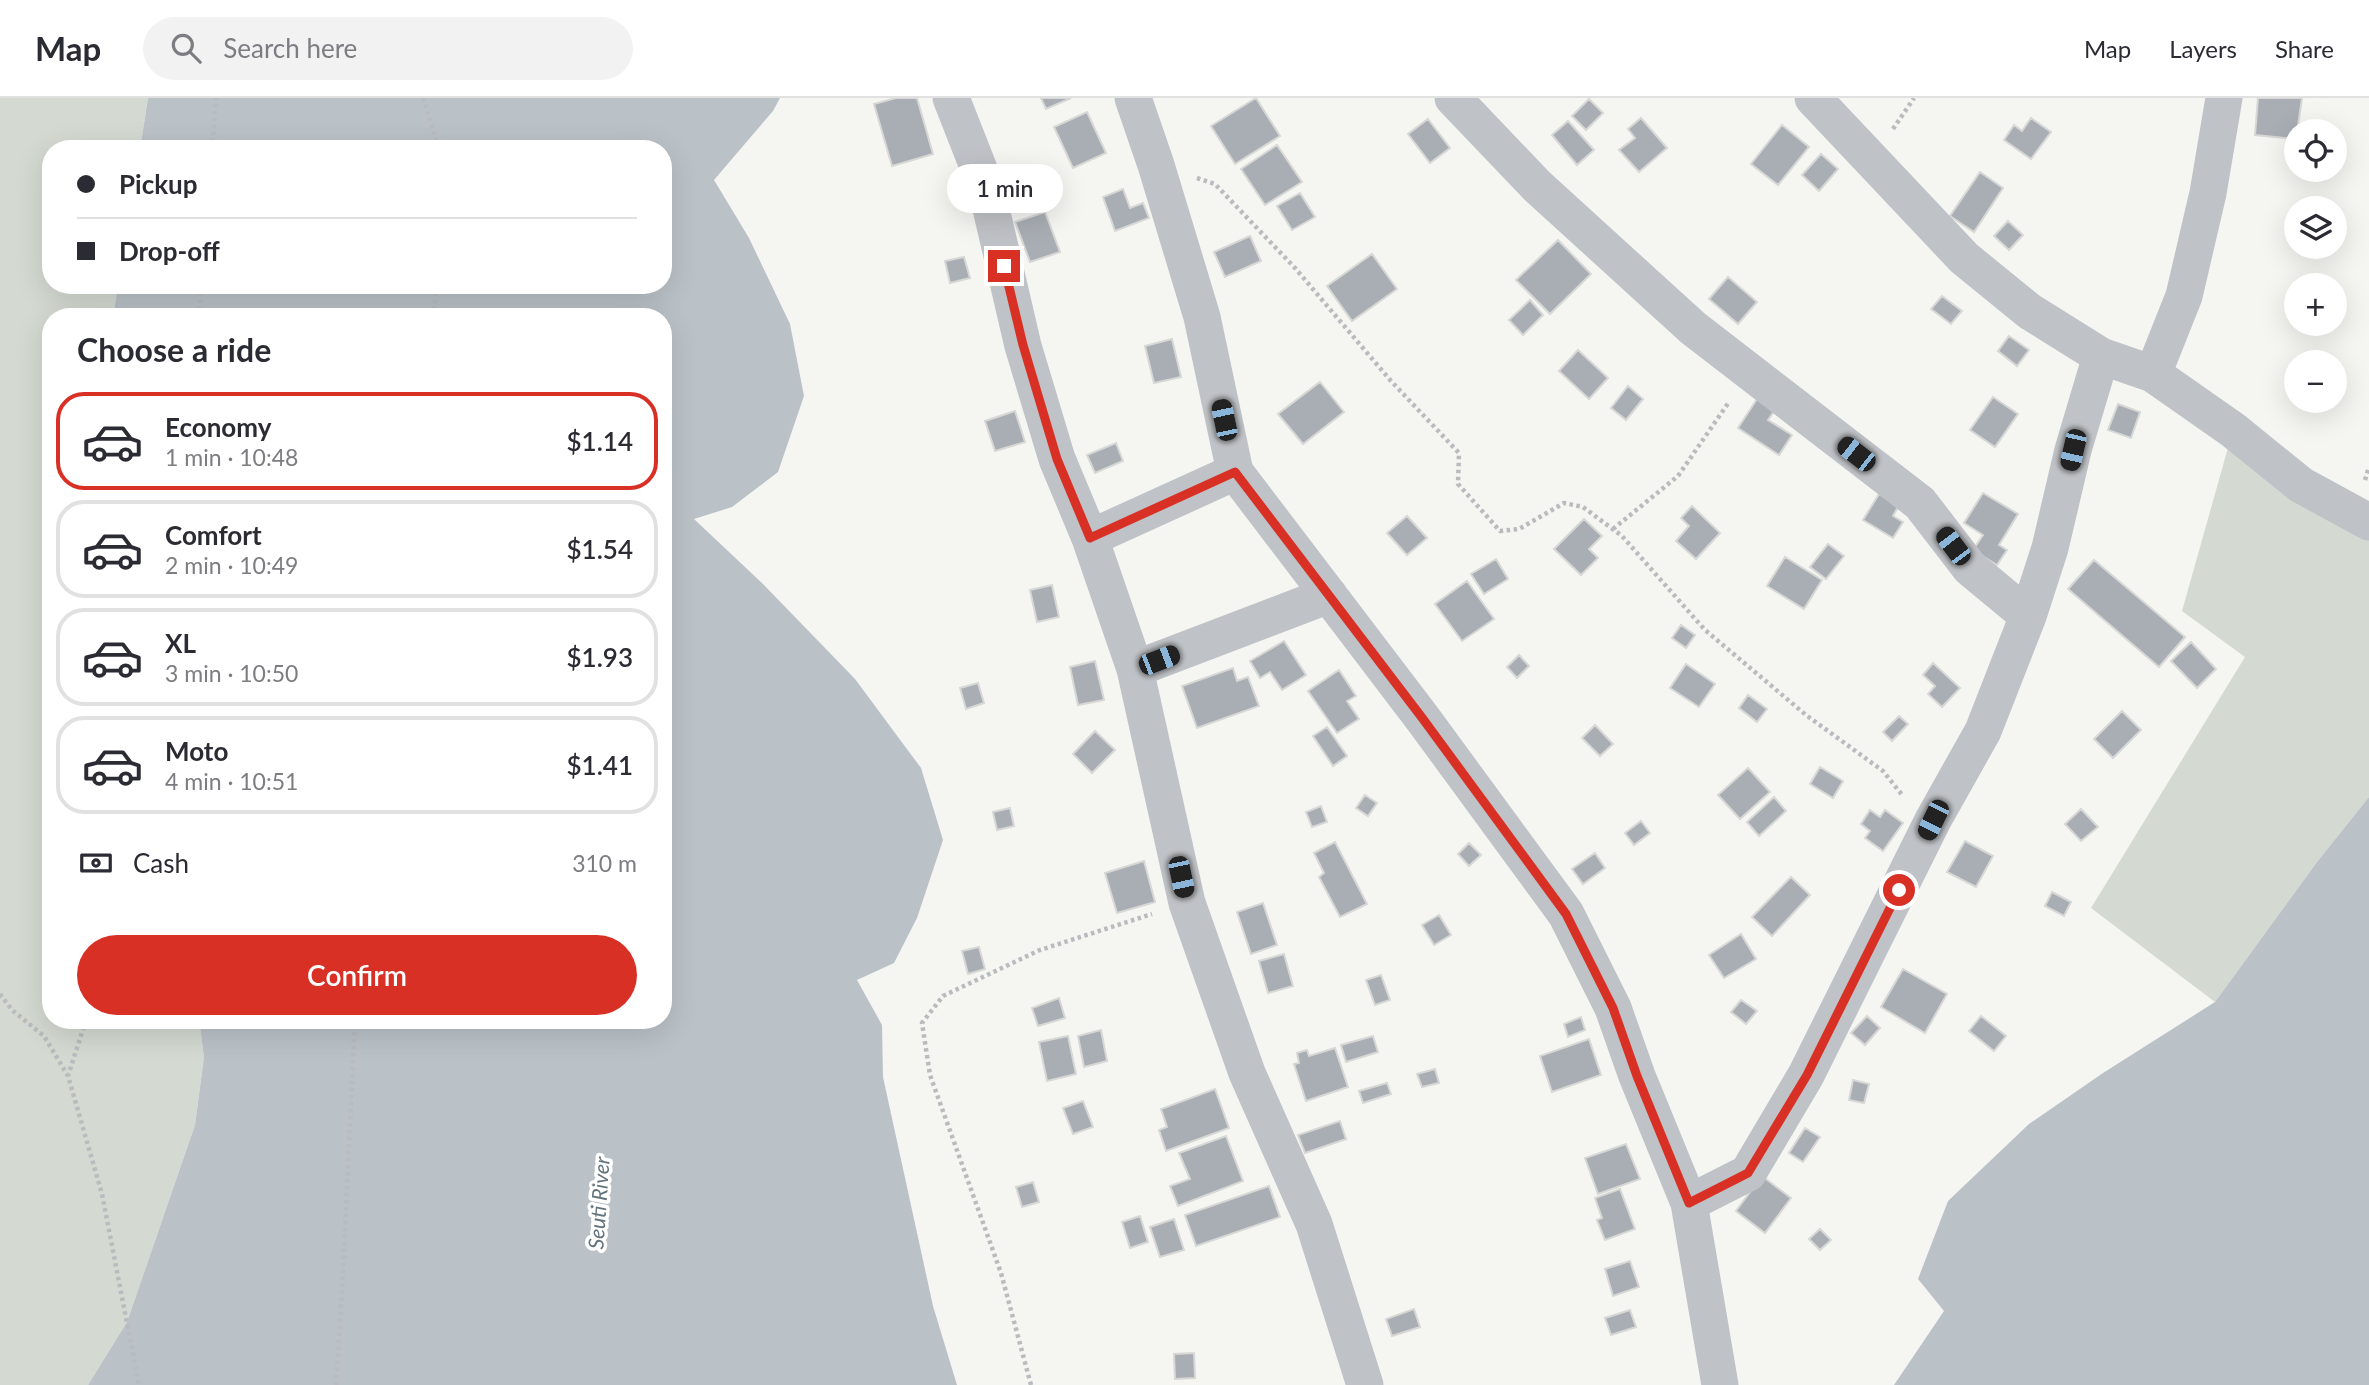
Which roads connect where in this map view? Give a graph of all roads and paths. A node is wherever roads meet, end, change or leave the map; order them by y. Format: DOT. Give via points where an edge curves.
graph roads {
  1 [pos="216,98"];
  2 [pos="423,98"];
  3 [pos="951,98"];
  4 [pos="1133,98"];
  5 [pos="1453,98"];
  6 [pos="1813,98"];
  7 [pos="2224,98"];
  8 [pos="213,140"];
  9 [pos="436,140"];
  10 [pos="1156,165"];
  11 [pos="2101,356"];
  12 [pos="1750,372"];
  13 [pos="2153,374"];
  14 [pos="1235,472"];
  15 [pos="2369,522"];
  16 [pos="1613,529"];
  17 [pos="1090,538"];
  18 [pos="1329,595"];
  19 [pos="2028,616"];
  20 [pos="1135,669"];
  21 [pos="1933,820"];
  22 [pos="1186,903"];
  23 [pos="0,994"];
  24 [pos="83,1029"];
  25 [pos="355,1029"];
  26 [pos="68,1076"];
  27 [pos="1689,1203"];
  28 [pos="139,1385"];
  29 [pos="336,1385"];
  30 [pos="1031,1385"];
  31 [pos="1365,1385"];
  32 [pos="1720,1385"];
  1 -- 8 [label="path"];
  2 -- 9 [label="path"];
  3 -- 17 [label="street" via="986,187 1023,345 1057,459"];
  4 -- 10 [label="street"];
  5 -- 12 [label="street" via="1595,241"];
  6 -- 11 [label="street" via="1964,258 2029,311"];
  7 -- 13 [label="street" via="2184,296"];
  10 -- 14 [label="street" via="1202,317"];
  10 -- 16 [label="path" via="1215,184 1295,268 1458,453 1458,484 1500,531 1519,529 1564,503 1583,507"];
  11 -- 13 [label="street"];
  11 -- 19 [label="street"];
  12 -- 16 [label="path" via="1678,476"];
  12 -- 19 [label="street" via="1920,503 1969,568"];
  13 -- 15 [label="street" via="2301,485"];
  14 -- 17 [label="street"];
  14 -- 18 [label="street"];
  16 -- 21 [label="path" via="1705,630 1882,771 1916,811"];
  17 -- 20 [label="street"];
  18 -- 20 [label="street"];
  18 -- 27 [label="street" via="1566,914 1613,1008"];
  19 -- 21 [label="street" via="1983,731"];
  20 -- 22 [label="street"];
  21 -- 27 [label="street" via="1807,1075 1748,1173"];
  22 -- 30 [label="path" via="1040,950 943,996 922,1023 930,1075 1001,1273"];
  22 -- 31 [label="street" via="1247,1073 1314,1224"];
  23 -- 26 [label="path" via="44,1036"];
  24 -- 26 [label="path"];
  25 -- 29 [label="path"];
  26 -- 28 [label="path" via="102,1194"];
  27 -- 32 [label="street"];
}
